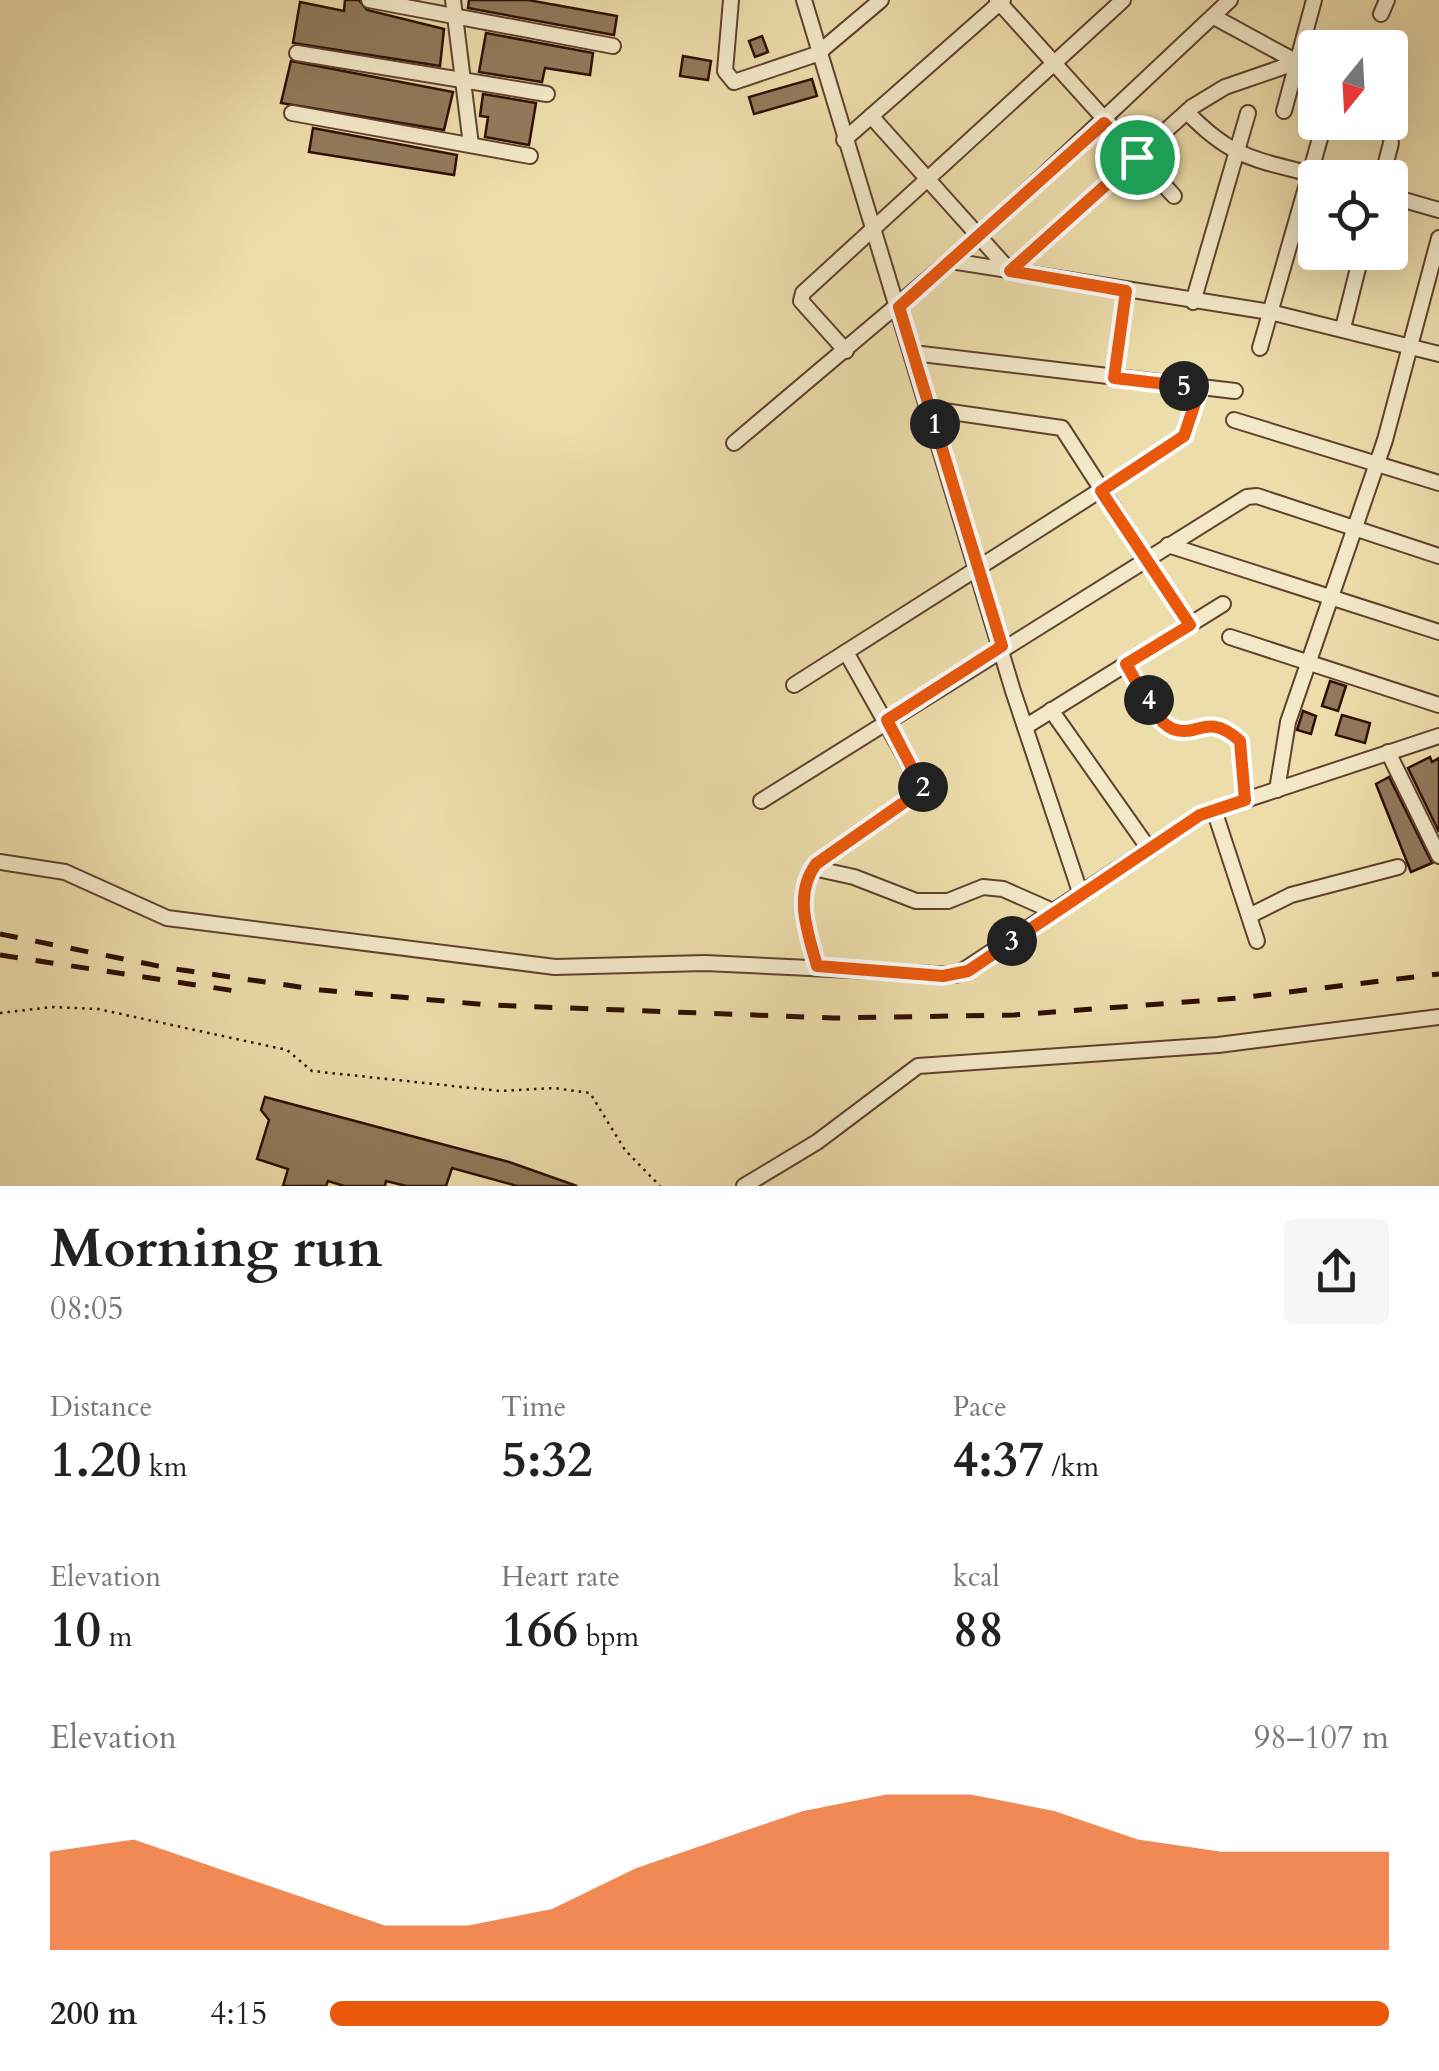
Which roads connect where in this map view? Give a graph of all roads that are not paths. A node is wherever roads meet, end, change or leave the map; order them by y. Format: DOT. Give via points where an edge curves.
graph roads {
  1 [pos="369,0"];
  2 [pos="452,0"];
  3 [pos="731,0"];
  4 [pos="804,0"];
  5 [pos="881,0"];
  6 [pos="1124,0"];
  7 [pos="1230,0"];
  8 [pos="1314,0"];
  9 [pos="1000,1"];
  10 [pos="455,18"];
  11 [pos="1216,18"];
  12 [pos="613,46"];
  13 [pos="297,53"];
  14 [pos="817,54"];
  15 [pos="1298,60"];
  16 [pos="1295,61"];
  17 [pos="1055,64"];
  18 [pos="462,82"];
  19 [pos="546,94"];
  20 [pos="1284,111"];
  21 [pos="1187,112"];
  22 [pos="292,113"];
  23 [pos="1248,113"];
  24 [pos="871,116"];
  25 [pos="1104,123"];
  26 [pos="844,140"];
  27 [pos="1391,143"];
  28 [pos="471,146"];
  29 [pos="1236,154"];
  30 [pos="530,156"];
  31 [pos="1137,157"];
  32 [pos="1387,160"];
  33 [pos="1298,170"];
  34 [pos="929,180"];
  35 [pos="1174,196"];
  36 [pos="1408,201"];
  37 [pos="1439,210"];
  38 [pos="1298,215"];
  39 [pos="874,230"];
  40 [pos="980,236"];
  41 [pos="1439,238"];
  42 [pos="951,262"];
  43 [pos="1358,270"];
  44 [pos="1010,271"];
  45 [pos="1126,291"];
  46 [pos="1193,302"];
  47 [pos="899,307"];
  48 [pos="1270,312"];
  49 [pos="1343,328"];
  50 [pos="1412,346"];
  51 [pos="1260,348"];
  52 [pos="846,350"];
  53 [pos="913,353"];
  54 [pos="1439,354"];
  55 [pos="1114,378"];
  56 [pos="1200,388"];
  57 [pos="1235,391"];
  58 [pos="930,409"];
  59 [pos="1234,420"];
  60 [pos="734,443"];
  61 [pos="1376,464"];
  62 [pos="1439,484"];
  63 [pos="1101,491"];
  64 [pos="1354,528"];
  65 [pos="1168,545"];
  66 [pos="1439,556"];
  67 [pos="1145,560"];
  68 [pos="978,568"];
  69 [pos="1330,598"];
  70 [pos="1223,604"];
  71 [pos="1190,625"];
  72 [pos="1439,632"];
  73 [pos="1230,636"];
  74 [pos="1002,646"];
  75 [pos="846,652"];
  76 [pos="1126,664"];
  77 [pos="1308,664"];
  78 [pos="794,685"];
  79 [pos="1439,705"];
  80 [pos="1051,710"];
  81 [pos="887,720"];
  82 [pos="1024,726"];
  83 [pos="1439,736"];
  84 [pos="1388,752"];
  85 [pos="1276,790"];
  86 [pos="1245,800"];
  87 [pos="761,801"];
  88 [pos="1214,810"];
  89 [pos="1149,850"];
  90 [pos="1439,856"];
  91 [pos="0,862"];
  92 [pos="1398,867"];
  93 [pos="813,868"];
  94 [pos="1081,895"];
  95 [pos="1055,912"];
  96 [pos="1251,915"];
  97 [pos="1256,941"];
  98 [pos="817,966"];
  99 [pos="1439,1017"];
  100 [pos="744,1186"];
  1 -- 10 [label="street"];
  2 -- 10 [label="street"];
  3 -- 14 [label="street" via="728,80 740,82"];
  4 -- 14 [label="street"];
  5 -- 14 [label="street"];
  6 -- 17 [label="street"];
  7 -- 11 [label="street"];
  8 -- 16 [label="street"];
  9 -- 17 [label="street"];
  9 -- 24 [label="street"];
  10 -- 12 [label="street"];
  10 -- 18 [label="street"];
  11 -- 16 [label="street"];
  11 -- 25 [label="street"];
  13 -- 18 [label="street"];
  14 -- 26 [label="street"];
  15 -- 16 [label="street"];
  16 -- 20 [label="street"];
  16 -- 21 [label="street" via="1225,87"];
  17 -- 25 [label="street"];
  17 -- 34 [label="street"];
  18 -- 19 [label="street"];
  18 -- 28 [label="street"];
  21 -- 29 [label="street"];
  21 -- 31 [label="street"];
  22 -- 28 [label="street"];
  23 -- 29 [label="street"];
  24 -- 26 [label="street"];
  24 -- 34 [label="street"];
  25 -- 31 [label="street"];
  25 -- 40 [label="street"];
  26 -- 39 [label="street"];
  27 -- 32 [label="street"];
  28 -- 30 [label="street"];
  29 -- 33 [label="street"];
  29 -- 46 [label="street"];
  31 -- 35 [label="street"];
  31 -- 44 [label="street"];
  34 -- 39 [label="street"];
  34 -- 40 [label="street"];
  36 -- 37 [label="street"];
  38 -- 48 [label="street"];
  39 -- 47 [label="street"];
  39 -- 52 [label="street" via="802,296"];
  40 -- 42 [label="street"];
  40 -- 44 [label="street"];
  41 -- 50 [label="street"];
  42 -- 44 [label="street"];
  42 -- 47 [label="street"];
  43 -- 49 [label="street"];
  44 -- 45 [label="street"];
  45 -- 46 [label="street"];
  45 -- 55 [label="street"];
  46 -- 48 [label="street"];
  47 -- 52 [label="street"];
  47 -- 53 [label="street"];
  48 -- 49 [label="street"];
  48 -- 51 [label="street"];
  49 -- 50 [label="street"];
  50 -- 54 [label="street"];
  50 -- 61 [label="street"];
  52 -- 60 [label="street"];
  53 -- 55 [label="street"];
  53 -- 58 [label="street"];
  55 -- 56 [label="street"];
  56 -- 57 [label="street"];
  56 -- 63 [label="street" via="1184,436"];
  58 -- 63 [label="street" via="1059,426"];
  58 -- 68 [label="street"];
  59 -- 61 [label="street"];
  61 -- 62 [label="street"];
  61 -- 64 [label="street"];
  63 -- 67 [label="street"];
  63 -- 68 [label="street"];
  64 -- 65 [label="street" via="1247,497"];
  64 -- 66 [label="street"];
  64 -- 69 [label="street"];
  65 -- 67 [label="street"];
  65 -- 69 [label="street"];
  67 -- 71 [label="street"];
  67 -- 74 [label="street"];
  68 -- 74 [label="street"];
  68 -- 75 [label="street"];
  69 -- 72 [label="street"];
  69 -- 77 [label="street"];
  70 -- 71 [label="street"];
  71 -- 76 [label="street"];
  73 -- 77 [label="street"];
  74 -- 81 [label="street"];
  74 -- 82 [label="street"];
  75 -- 78 [label="street"];
  75 -- 81 [label="street"];
  76 -- 80 [label="street"];
  76 -- 86 [label="street" via="1164,723 1180,730 1214,725 1240,741"];
  77 -- 79 [label="street"];
  77 -- 85 [label="street" via="1280,752"];
  80 -- 82 [label="street"];
  80 -- 89 [label="street"];
  81 -- 87 [label="street"];
  81 -- 93 [label="street" via="921,793"];
  82 -- 94 [label="street"];
  83 -- 84 [label="street"];
  84 -- 85 [label="street"];
  84 -- 90 [label="street"];
  85 -- 86 [label="street"];
  86 -- 88 [label="street"];
  88 -- 89 [label="street"];
  88 -- 96 [label="street"];
  89 -- 94 [label="street"];
  91 -- 98 [label="street" via="65,872 167,918 555,967"];
  92 -- 96 [label="street" via="1291,895"];
  93 -- 95 [label="street" via="916,901 948,901 982,887"];
  93 -- 98 [label="street" via="803,904"];
  94 -- 95 [label="street"];
  95 -- 98 [label="street" via="956,975"];
  96 -- 97 [label="street"];
  99 -- 100 [label="street" via="1218,1045 918,1066 817,1142"];
}
